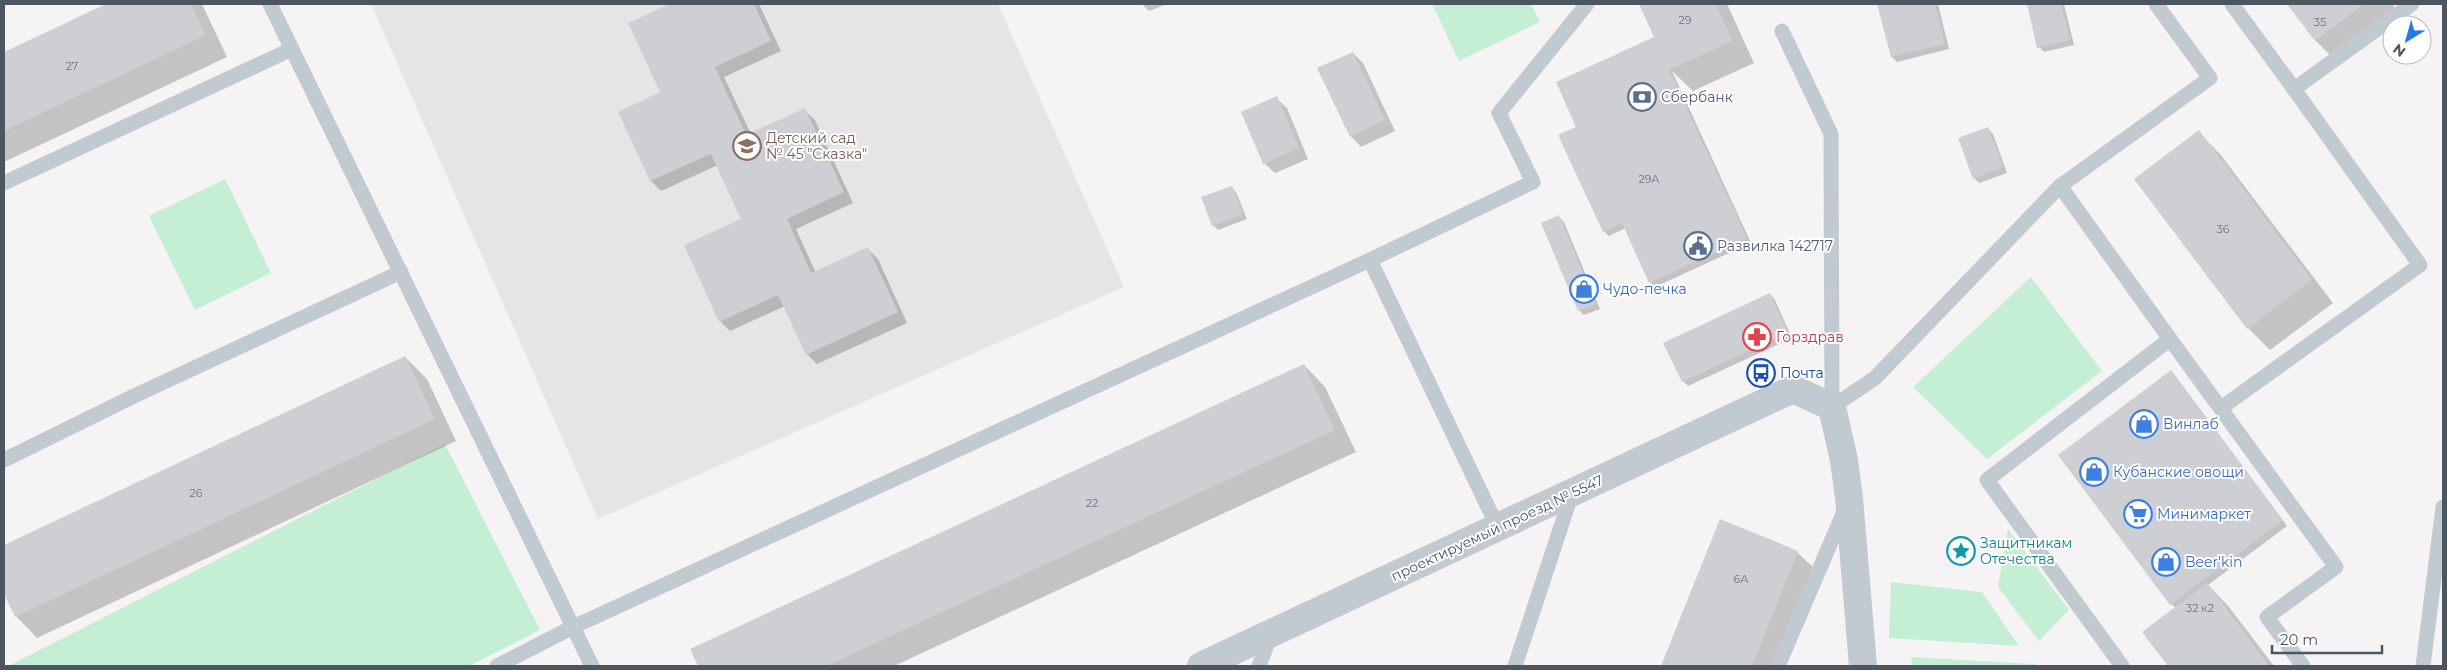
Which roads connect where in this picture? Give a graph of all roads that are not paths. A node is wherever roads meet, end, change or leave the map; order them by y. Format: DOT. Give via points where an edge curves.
graph roads {
  1 [pos="270,4"];
  2 [pos="1587,4"];
  3 [pos="2156,4"];
  4 [pos="2232,4"];
  5 [pos="2412,4"];
  6 [pos="1782,31"];
  7 [pos="292,49"];
  8 [pos="2294,89"];
  9 [pos="4,183"];
  10 [pos="2060,186"];
  11 [pos="1370,260"];
  12 [pos="401,272"];
  13 [pos="2170,339"];
  14 [pos="1832,407"];
  15 [pos="2221,408"];
  16 [pos="4,460"];
  17 [pos="1572,493"];
  18 [pos="1849,498"];
  19 [pos="2443,508"];
  20 [pos="1498,528"];
  21 [pos="573,627"];
  22 [pos="1271,634"];
  23 [pos="497,666"];
  24 [pos="592,666"];
  25 [pos="1202,666"];
  26 [pos="1259,666"];
  27 [pos="1515,666"];
  28 [pos="1778,666"];
  29 [pos="1863,666"];
  30 [pos="2122,666"];
  31 [pos="2303,666"];
  32 [pos="2422,666"];
  1 -- 7 [label="lane"];
  2 -- 11 [label="lane" via="1499,113 1532,182"];
  3 -- 10 [label="lane" via="2210,78"];
  4 -- 8 [label="lane"];
  5 -- 8 [label="lane"];
  6 -- 14 [label="lane" via="1831,134"];
  7 -- 9 [label="lane"];
  7 -- 12 [label="lane"];
  8 -- 15 [label="lane" via="2420,265"];
  10 -- 13 [label="lane"];
  10 -- 14 [label="lane" via="1875,378"];
  11 -- 20 [label="lane"];
  11 -- 21 [label="lane"];
  12 -- 16 [label="lane"];
  12 -- 21 [label="lane"];
  13 -- 15 [label="lane"];
  13 -- 30 [label="lane" via="1987,480"];
  14 -- 17 [label="street, проектируемый проезд № 5547" via="1793,389"];
  14 -- 18 [label="street"];
  15 -- 31 [label="lane" via="2336,567 2267,617"];
  17 -- 20 [label="street, проектируемый проезд № 5547"];
  17 -- 27 [label="lane"];
  18 -- 28 [label="lane"];
  18 -- 29 [label="street"];
  19 -- 32 [label="lane"];
  20 -- 22 [label="street, проектируемый проезд № 5547"];
  21 -- 23 [label="lane"];
  21 -- 24 [label="lane"];
  22 -- 25 [label="street, проектируемый проезд № 5547"];
  22 -- 26 [label="lane"];
}
